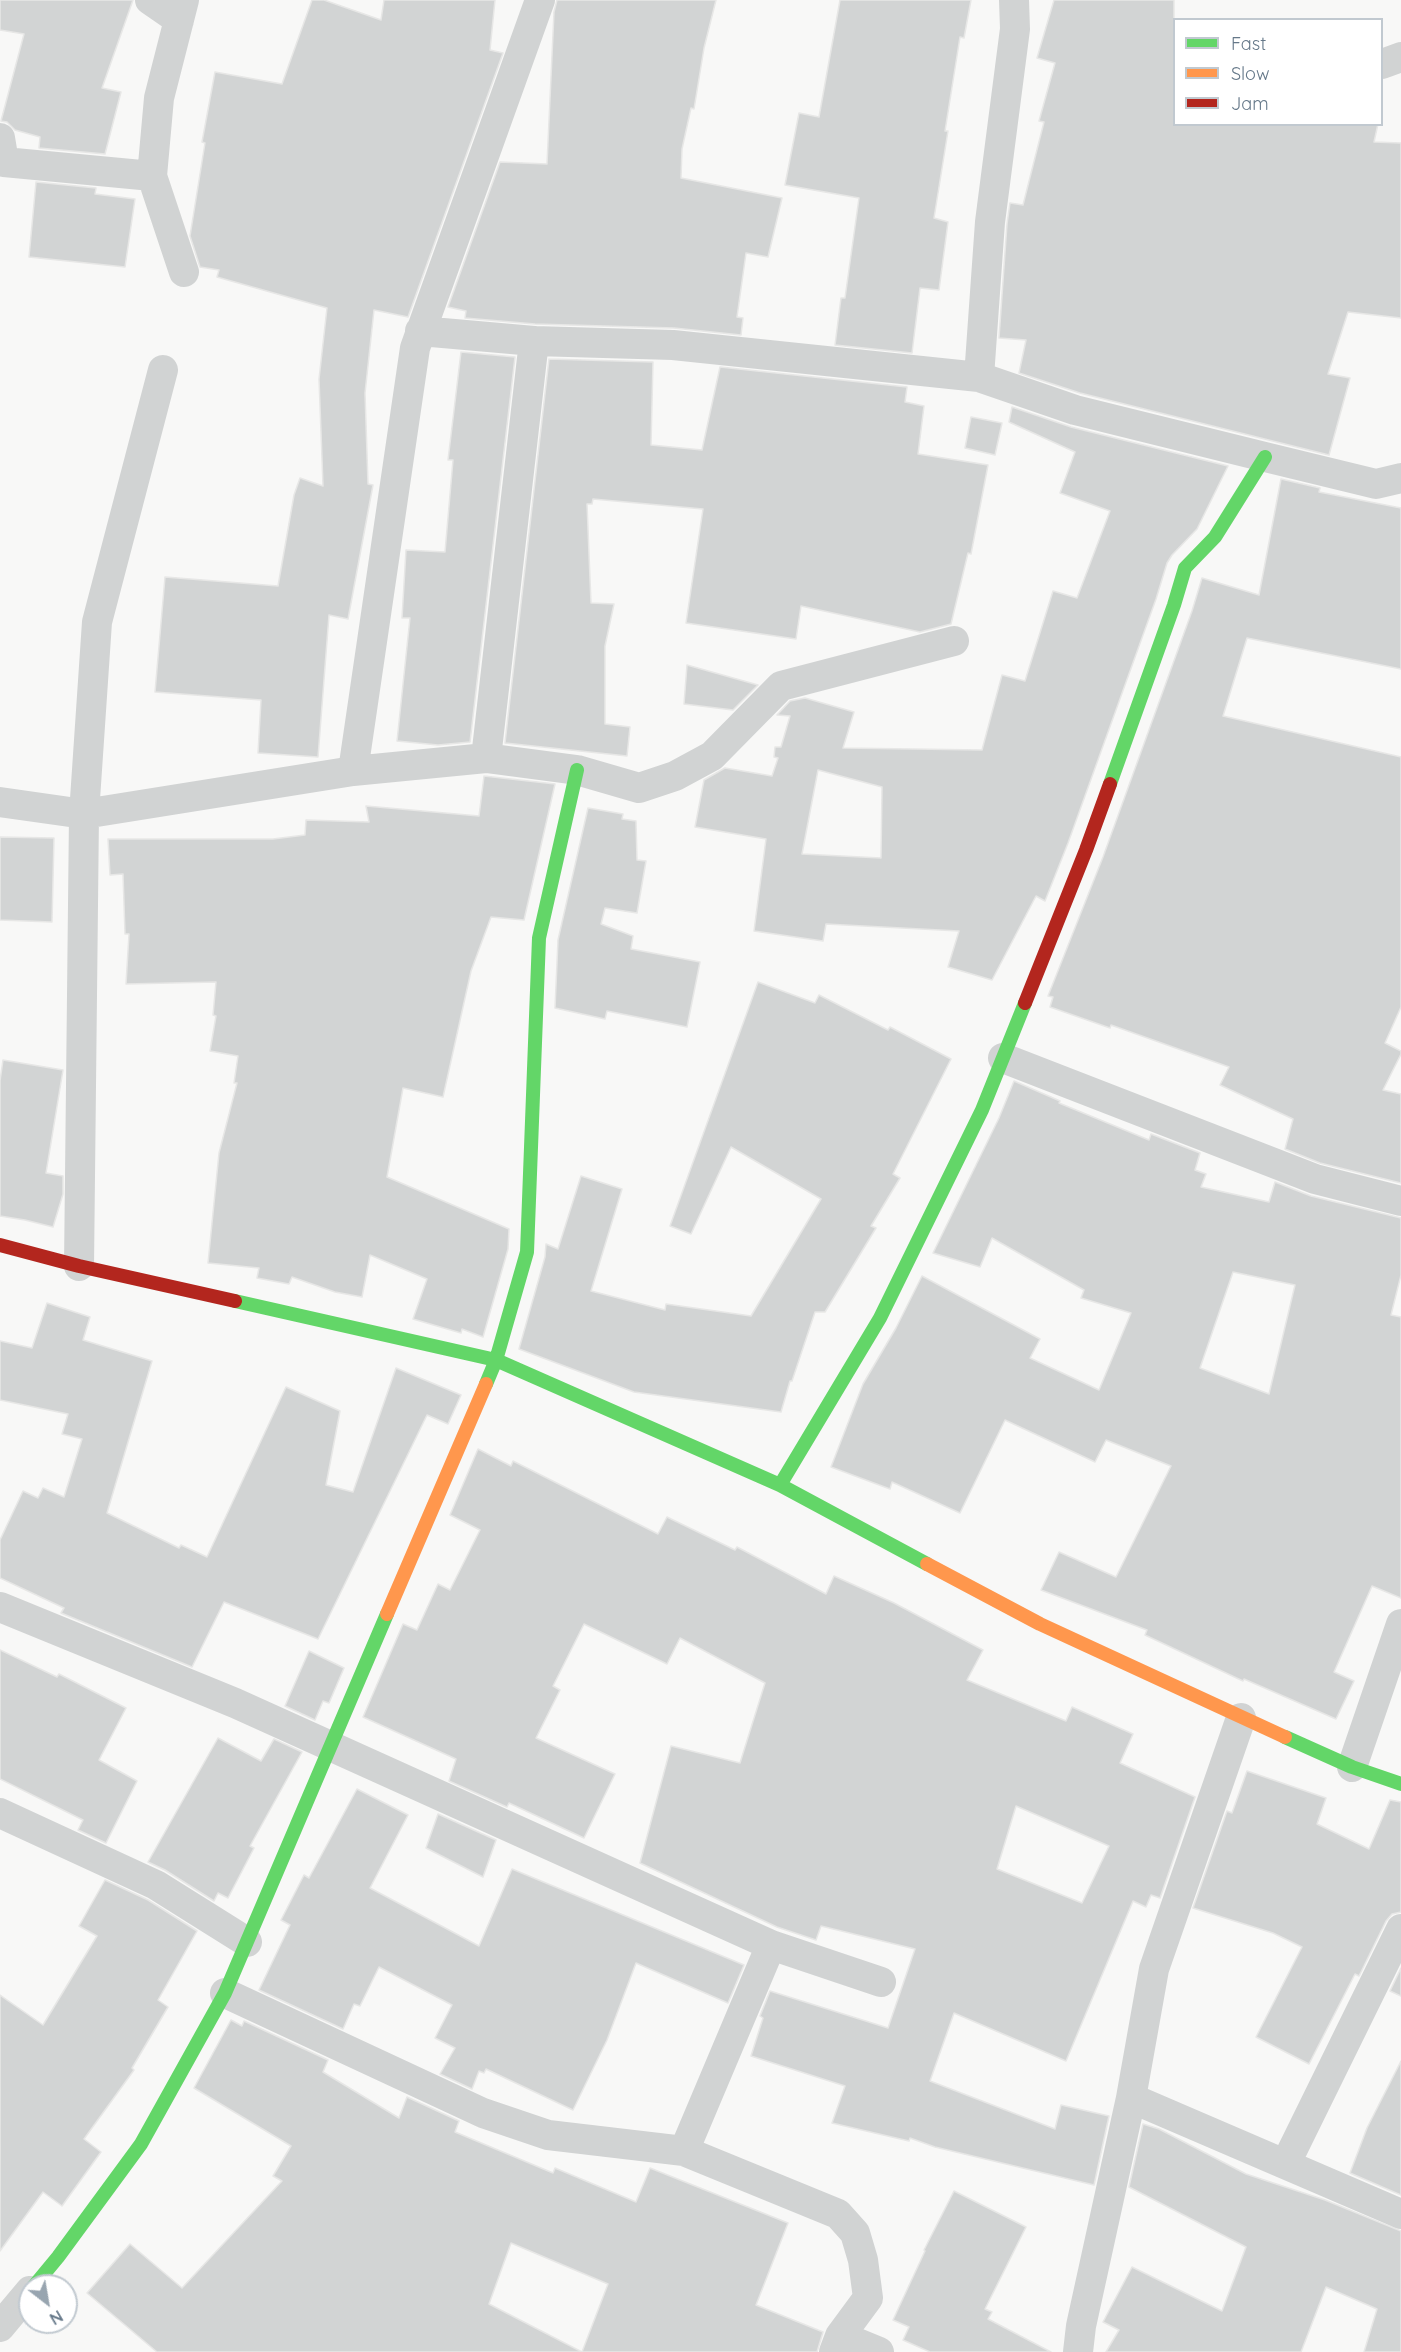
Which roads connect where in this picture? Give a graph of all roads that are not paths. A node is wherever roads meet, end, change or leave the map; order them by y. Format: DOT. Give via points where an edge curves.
graph roads {
  1 [pos="150,0"];
  2 [pos="540,0"];
  3 [pos="1014,0"];
  4 [pos="182,10"];
  5 [pos="1401,57"];
  6 [pos="1383,64"];
  7 [pos="0,138"];
  8 [pos="152,176"];
  9 [pos="184,272"];
  10 [pos="420,331"];
  11 [pos="534,341"];
  12 [pos="163,370"];
  13 [pos="979,377"];
  14 [pos="1265,458"];
  15 [pos="1401,478"];
  16 [pos="954,641"];
  17 [pos="486,758"];
  18 [pos="577,770"];
  19 [pos="352,771"];
  20 [pos="0,802"];
  21 [pos="84,814"];
  22 [pos="1003,1058"];
  23 [pos="1401,1201"];
  24 [pos="0,1245"];
  25 [pos="79,1266"];
  26 [pos="496,1360"];
  27 [pos="780,1485"];
  28 [pos="0,1607"];
  29 [pos="1401,1624"];
  30 [pos="1241,1718"];
  31 [pos="330,1746"];
  32 [pos="1352,1767"];
  33 [pos="1401,1784"];
  34 [pos="0,1813"];
  35 [pos="1401,1929"];
  36 [pos="247,1941"];
  37 [pos="771,1945"];
  38 [pos="881,1982"];
  39 [pos="225,1993"];
  40 [pos="1131,2098"];
  41 [pos="684,2151"];
  42 [pos="1286,2163"];
  43 [pos="1401,2214"];
  44 [pos="44,2274"];
  45 [pos="18,2305"];
  46 [pos="0,2327"];
  47 [pos="837,2344"];
  48 [pos="879,2352"];
  49 [pos="1078,2352"];
  1 -- 4 [label="street"];
  2 -- 10 [label="street"];
  3 -- 13 [label="street" via="1015,29 990,222"];
  4 -- 8 [label="street" via="159,98"];
  5 -- 6 [label="street"];
  7 -- 8 [label="street" via="4,162"];
  8 -- 9 [label="street"];
  10 -- 11 [label="street"];
  10 -- 19 [label="street"];
  11 -- 13 [label="street" via="673,345"];
  11 -- 17 [label="street"];
  12 -- 21 [label="street" via="97,622"];
  13 -- 14 [label="street" via="1074,410"];
  14 -- 15 [label="street" via="1376,484"];
  14 -- 22 [label="street" via="1215,537 1185,568 1086,850"];
  16 -- 18 [label="street" via="781,686 712,756 675,776 639,788"];
  17 -- 18 [label="street"];
  17 -- 19 [label="street"];
  18 -- 26 [label="street" via="539,938 527,1252"];
  19 -- 21 [label="street"];
  20 -- 21 [label="street"];
  21 -- 25 [label="street"];
  22 -- 23 [label="street" via="1315,1179"];
  22 -- 27 [label="street" via="982,1110 880,1318"];
  24 -- 25 [label="street"];
  25 -- 26 [label="street"];
  26 -- 27 [label="street"];
  26 -- 31 [label="street"];
  27 -- 30 [label="street" via="1040,1624"];
  28 -- 31 [label="street"];
  29 -- 32 [label="street"];
  30 -- 32 [label="street"];
  30 -- 40 [label="street" via="1154,1969"];
  31 -- 36 [label="street"];
  31 -- 37 [label="street"];
  32 -- 33 [label="street"];
  34 -- 36 [label="street" via="156,1885"];
  35 -- 42 [label="street"];
  36 -- 39 [label="street"];
  37 -- 38 [label="street"];
  37 -- 41 [label="street"];
  39 -- 41 [label="street" via="483,2113 548,2135"];
  39 -- 44 [label="street" via="141,2144"];
  40 -- 42 [label="street"];
  40 -- 49 [label="street"];
  41 -- 47 [label="street" via="838,2214 855,2233 868,2298"];
  42 -- 43 [label="street"];
  45 -- 46 [label="street"];
  47 -- 48 [label="street"];
}
